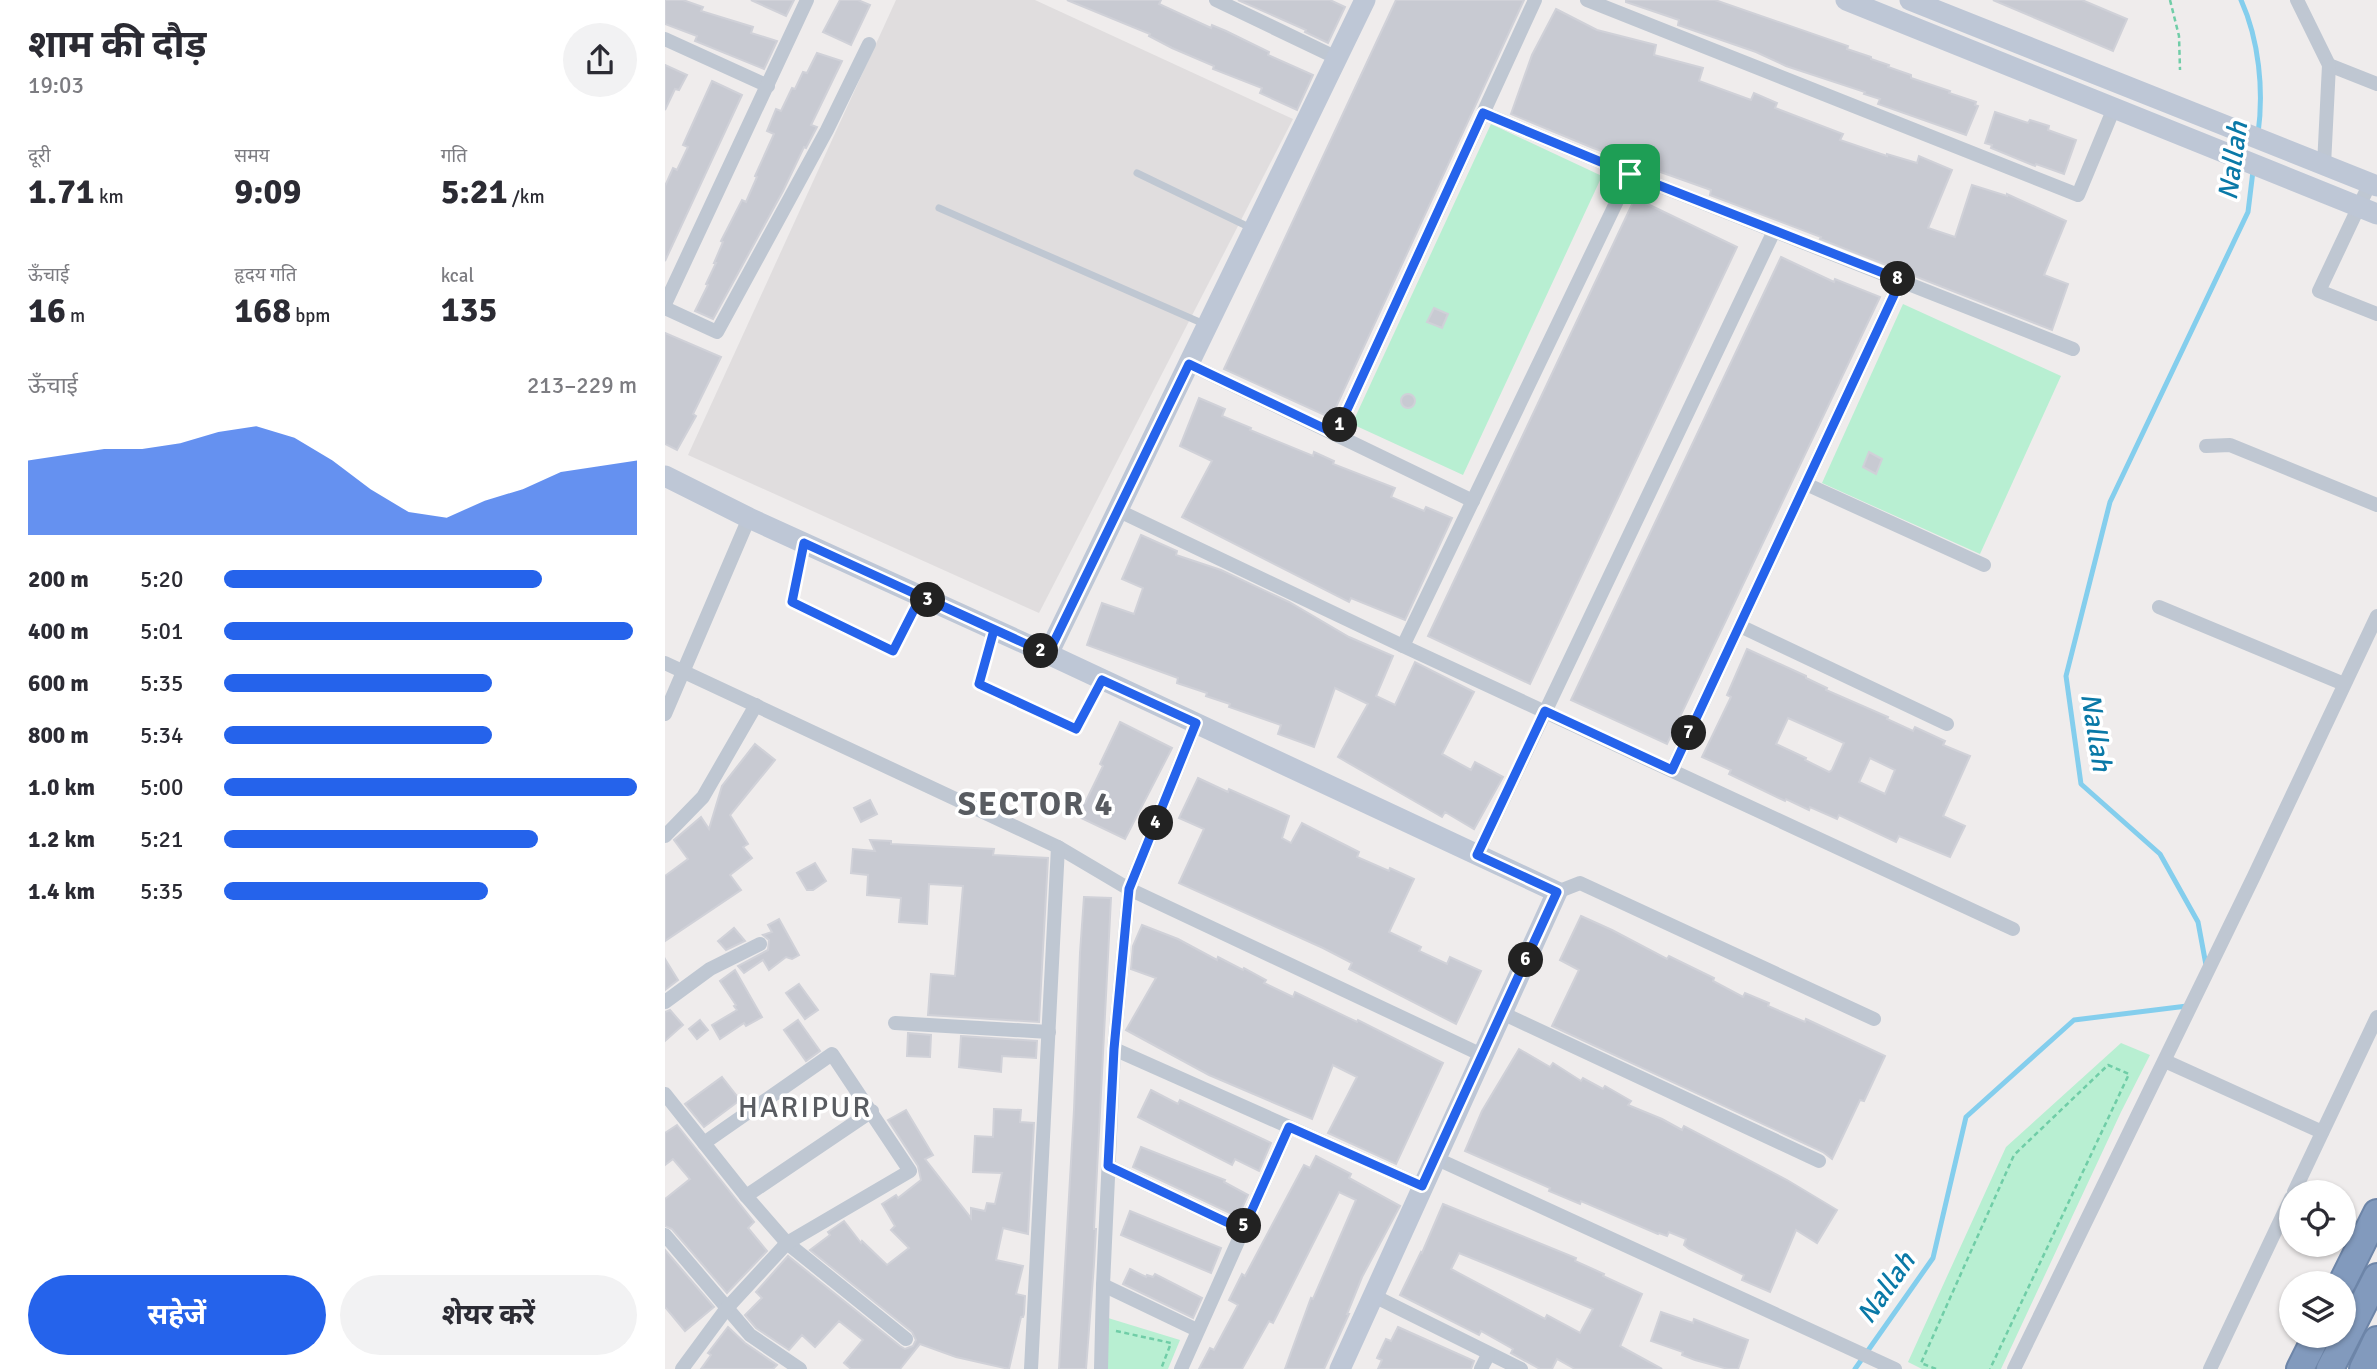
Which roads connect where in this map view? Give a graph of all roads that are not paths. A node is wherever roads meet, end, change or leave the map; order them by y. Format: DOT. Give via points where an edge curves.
graph roads {
  1 [pos="807,0"];
  2 [pos="1216,0"];
  3 [pos="1365,0"];
  4 [pos="1535,0"];
  5 [pos="1587,0"];
  6 [pos="1846,0"];
  7 [pos="1910,0"];
  8 [pos="2297,0"];
  9 [pos="665,39"];
  10 [pos="869,44"];
  11 [pos="1337,58"];
  12 [pos="2329,65"];
  13 [pos="2377,85"];
  14 [pos="768,86"];
  15 [pos="2114,108"];
  16 [pos="1483,113"];
  17 [pos="2317,162"];
  18 [pos="1137,173"];
  19 [pos="1630,174"];
  20 [pos="2373,184"];
  21 [pos="939,208"];
  22 [pos="2368,211"];
  23 [pos="1254,229"];
  24 [pos="1774,231"];
  25 [pos="1901,280"];
  26 [pos="665,306"];
  27 [pos="2377,314"];
  28 [pos="1207,325"];
  29 [pos="2073,349"];
  30 [pos="1189,364"];
  31 [pos="1336,434"];
  32 [pos="2206,446"];
  33 [pos="665,476"];
  34 [pos="1806,484"];
  35 [pos="1473,501"];
  36 [pos="2377,505"];
  37 [pos="1117,510"];
  38 [pos="749,518"];
  39 [pos="804,543"];
  40 [pos="1984,565"];
  41 [pos="921,596"];
  42 [pos="2159,607"];
  43 [pos="2377,616"];
  44 [pos="1740,626"];
  45 [pos="994,630"];
  46 [pos="1403,646"];
  47 [pos="1048,654"];
  48 [pos="665,663"];
  49 [pos="683,671"];
  50 [pos="1102,680"];
  51 [pos="2344,684"];
  52 [pos="756,705"];
  53 [pos="1545,711"];
  54 [pos="665,714"];
  55 [pos="1196,723"];
  56 [pos="1948,724"];
  57 [pos="1672,770"];
  58 [pos="665,836"];
  59 [pos="1058,847"];
  60 [pos="1477,855"];
  61 [pos="1129,889"];
  62 [pos="1557,892"];
  63 [pos="2013,929"];
  64 [pos="759,944"];
  65 [pos="665,1002"];
  66 [pos="1502,1013"];
  67 [pos="2377,1017"];
  68 [pos="1874,1019"];
  69 [pos="895,1023"];
  70 [pos="1048,1032"];
  71 [pos="1114,1049"];
  72 [pos="1482,1055"];
  73 [pos="2165,1061"];
  74 [pos="665,1094"];
  75 [pos="872,1111"];
  76 [pos="1289,1127"];
  77 [pos="2322,1132"];
  78 [pos="704,1143"];
  79 [pos="1435,1158"];
  80 [pos="1819,1161"];
  81 [pos="1108,1166"];
  82 [pos="2300,1180"];
  83 [pos="1422,1186"];
  84 [pos="746,1196"];
  85 [pos="2377,1213"];
  86 [pos="2279,1223"];
  87 [pos="1243,1230"];
  88 [pos="665,1235"];
  89 [pos="787,1243"];
  90 [pos="2348,1271"];
  91 [pos="2377,1277"];
  92 [pos="1103,1285"];
  93 [pos="1374,1296"];
  94 [pos="727,1308"];
  95 [pos="1197,1330"];
  96 [pos="906,1339"];
  97 [pos="2377,1340"];
  98 [pos="2310,1348"];
  99 [pos="1488,1354"];
  100 [pos="682,1369"];
  101 [pos="800,1369"];
  102 [pos="1031,1369"];
  103 [pos="1101,1369"];
  104 [pos="1181,1369"];
  105 [pos="1340,1369"];
  106 [pos="1481,1369"];
  107 [pos="1521,1369"];
  108 [pos="1895,1369"];
  109 [pos="2014,1369"];
  110 [pos="2210,1369"];
  111 [pos="2300,1369"];
  112 [pos="2330,1369"];
  113 [pos="2363,1369"];
  1 -- 14 [label="street"];
  2 -- 11 [label="street"];
  3 -- 11 [label="street"];
  4 -- 16 [label="street"];
  5 -- 15 [label="street" via="2078,195"];
  6 -- 15 [label="street"];
  7 -- 17 [label="street"];
  8 -- 12 [label="street"];
  9 -- 14 [label="street"];
  10 -- 26 [label="street" via="717,332"];
  11 -- 23 [label="street"];
  12 -- 13 [label="street"];
  12 -- 17 [label="street"];
  14 -- 26 [label="street"];
  15 -- 22 [label="street"];
  16 -- 19 [label="street"];
  16 -- 31 [label="street"];
  17 -- 20 [label="street"];
  18 -- 23 [label="lane"];
  19 -- 24 [label="street"];
  19 -- 35 [label="street"];
  20 -- 22 [label="street"];
  21 -- 28 [label="lane"];
  22 -- 27 [label="street" via="2319,291"];
  23 -- 28 [label="street"];
  24 -- 25 [label="street"];
  24 -- 53 [label="street"];
  25 -- 29 [label="street"];
  25 -- 34 [label="street"];
  28 -- 30 [label="street"];
  30 -- 31 [label="street"];
  30 -- 37 [label="street"];
  31 -- 35 [label="street"];
  32 -- 36 [label="street" via="2230,445"];
  33 -- 38 [label="street"];
  34 -- 40 [label="street"];
  34 -- 44 [label="street"];
  35 -- 46 [label="street"];
  37 -- 46 [label="street"];
  37 -- 47 [label="street"];
  38 -- 39 [label="street"];
  38 -- 49 [label="street"];
  39 -- 41 [label="street"];
  39 -- 41 [label="lane" via="792,602 893,651"];
  41 -- 45 [label="street"];
  42 -- 51 [label="street"];
  43 -- 51 [label="street"];
  44 -- 56 [label="street"];
  44 -- 57 [label="street"];
  45 -- 47 [label="street"];
  45 -- 50 [label="lane" via="979,684 1076,729"];
  46 -- 53 [label="street"];
  47 -- 50 [label="street"];
  48 -- 49 [label="street"];
  49 -- 52 [label="street"];
  49 -- 54 [label="street"];
  50 -- 55 [label="street"];
  51 -- 73 [label="street"];
  52 -- 58 [label="street" via="703,797"];
  52 -- 59 [label="street"];
  53 -- 57 [label="street"];
  53 -- 60 [label="street"];
  55 -- 60 [label="street"];
  55 -- 61 [label="street"];
  57 -- 63 [label="street"];
  59 -- 61 [label="street"];
  59 -- 70 [label="street"];
  60 -- 62 [label="street"];
  61 -- 71 [label="street"];
  61 -- 72 [label="street"];
  62 -- 66 [label="street"];
  62 -- 68 [label="street" via="1580,883"];
  64 -- 65 [label="street" via="711,969"];
  66 -- 72 [label="street"];
  66 -- 80 [label="street"];
  67 -- 77 [label="street"];
  69 -- 70 [label="street"];
  70 -- 102 [label="street"];
  71 -- 76 [label="street"];
  71 -- 81 [label="street"];
  72 -- 79 [label="street"];
  73 -- 77 [label="street"];
  73 -- 109 [label="street"];
  74 -- 78 [label="street"];
  75 -- 78 [label="street" via="832,1054"];
  75 -- 84 [label="street"];
  75 -- 89 [label="street" via="910,1171"];
  76 -- 83 [label="street"];
  76 -- 87 [label="street"];
  77 -- 82 [label="street"];
  78 -- 84 [label="street"];
  79 -- 83 [label="street"];
  79 -- 108 [label="street"];
  81 -- 87 [label="street"];
  81 -- 92 [label="street"];
  83 -- 93 [label="street"];
  84 -- 89 [label="street"];
  85 -- 90 [label="highway"];
  86 -- 110 [label="street"];
  87 -- 95 [label="street"];
  88 -- 94 [label="street"];
  89 -- 94 [label="street"];
  89 -- 96 [label="street"];
  91 -- 112 [label="highway"];
  92 -- 95 [label="street"];
  92 -- 103 [label="street"];
  93 -- 99 [label="street"];
  93 -- 105 [label="street"];
  94 -- 100 [label="street"];
  94 -- 101 [label="street" via="750,1335"];
  95 -- 104 [label="street"];
  97 -- 113 [label="highway"];
  98 -- 111 [label="highway"];
  99 -- 106 [label="street"];
  99 -- 107 [label="street"];
}
